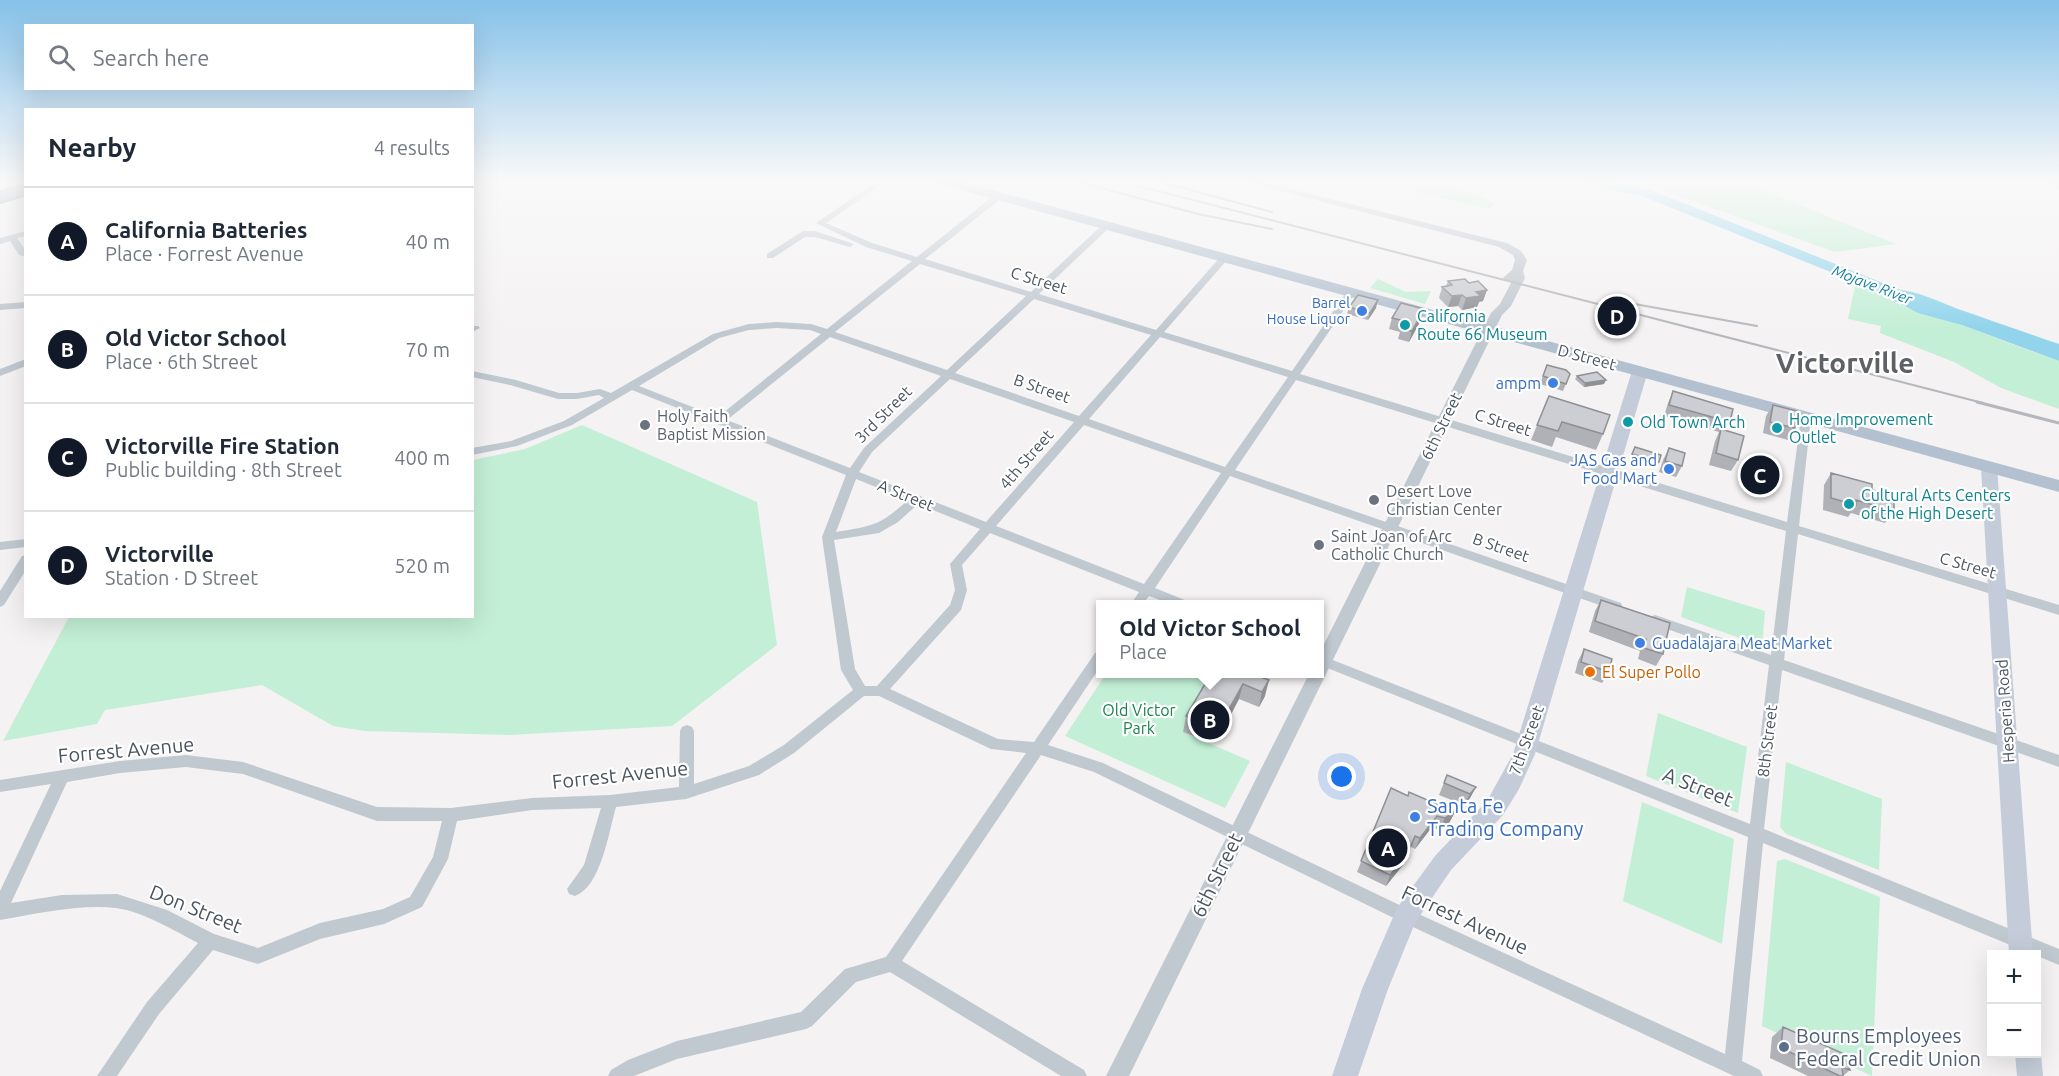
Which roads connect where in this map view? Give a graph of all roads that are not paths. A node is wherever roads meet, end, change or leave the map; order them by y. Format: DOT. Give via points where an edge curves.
graph roads {
  1 [pos="836,230"];
  2 [pos="958,230"];
  3 [pos="1101,230"];
  4 [pos="1126,230"];
  5 [pos="1447,230"];
  6 [pos="24,234"];
  7 [pos="12,237"];
  8 [pos="0,241"];
  9 [pos="869,245"];
  10 [pos="24,254"];
  11 [pos="770,256"];
  12 [pos="1225,257"];
  13 [pos="921,261"];
  14 [pos="1351,292"];
  15 [pos="1033,295"];
  16 [pos="24,305"];
  17 [pos="0,307"];
  18 [pos="1489,330"];
  19 [pos="1156,333"];
  20 [pos="829,334"];
  21 [pos="24,363"];
  22 [pos="1640,371"];
  23 [pos="0,373"];
  24 [pos="474,374"];
  25 [pos="948,375"];
  26 [pos="1294,375"];
  27 [pos="631,386"];
  28 [pos="611,397"];
  29 [pos="1806,417"];
  30 [pos="719,420"];
  31 [pos="1080,421"];
  32 [pos="1444,421"];
  33 [pos="474,452"];
  34 [pos="1989,467"];
  35 [pos="1228,472"];
  36 [pos="1609,472"];
  37 [pos="852,474"];
  38 [pos="2059,486"];
  39 [pos="916,499"];
  40 [pos="988,528"];
  41 [pos="1391,528"];
  42 [pos="1793,529"];
  43 [pos="828,537"];
  44 [pos="24,543"];
  45 [pos="0,546"];
  46 [pos="24,562"];
  47 [pos="1146,591"];
  48 [pos="1998,591"];
  49 [pos="1574,592"];
  50 [pos="1140,600"];
  51 [pos="1171,600"];
  52 [pos="0,602"];
  53 [pos="2059,610"];
  54 [pos="1324,658"];
  55 [pos="1777,663"];
  56 [pos="1096,664"];
  57 [pos="1324,667"];
  58 [pos="1314,678"];
  59 [pos="861,691"];
  60 [pos="880,691"];
  61 [pos="687,731"];
  62 [pos="1528,742"];
  63 [pos="2007,744"];
  64 [pos="1038,748"];
  65 [pos="2059,761"];
  66 [pos="63,775"];
  67 [pos="0,786"];
  68 [pos="686,793"];
  69 [pos="610,801"];
  70 [pos="451,815"];
  71 [pos="1237,833"];
  72 [pos="1756,833"];
  73 [pos="575,889"];
  74 [pos="0,910"];
  75 [pos="1406,916"];
  76 [pos="210,941"];
  77 [pos="2021,948"];
  78 [pos="2059,957"];
  79 [pos="891,963"];
  80 [pos="2028,1058"];
  81 [pos="1733,1066"];
  82 [pos="106,1076"];
  83 [pos="617,1076"];
  84 [pos="1078,1076"];
  85 [pos="1117,1076"];
  86 [pos="1345,1076"];
  87 [pos="1754,1076"];
  88 [pos="2030,1076"];
  1 -- 9 [label="street"];
  2 -- 13 [label="street"];
  3 -- 15 [label="street, 3rd Street"];
  4 -- 12 [label="main road, D Street"];
  5 -- 18 [label="street, 6th Street" via="1494,242 1517,253 1521,260 1495,305 1497,313"];
  6 -- 7 [label="street"];
  7 -- 8 [label="street"];
  7 -- 10 [label="street"];
  9 -- 11 [label="street" via="802,234"];
  9 -- 13 [label="street, C Street"];
  12 -- 14 [label="main road, D Street"];
  12 -- 19 [label="street, 4th Street"];
  13 -- 15 [label="street, C Street"];
  13 -- 20 [label="street"];
  14 -- 18 [label="main road, D Street"];
  14 -- 26 [label="street"];
  15 -- 19 [label="street, C Street"];
  15 -- 25 [label="street, 3rd Street"];
  16 -- 17 [label="street"];
  18 -- 22 [label="main road, D Street"];
  18 -- 32 [label="street, 6th Street"];
  19 -- 26 [label="street, C Street"];
  19 -- 31 [label="street, 4th Street"];
  20 -- 25 [label="street, B Street"];
  20 -- 27 [label="street, B Street" via="811,327 749,327 716,336"];
  20 -- 30 [label="street"];
  21 -- 23 [label="street"];
  22 -- 29 [label="main road, D Street"];
  22 -- 36 [label="main road, 7th Street"];
  24 -- 28 [label="street" via="558,396 600,392"];
  25 -- 31 [label="street, B Street"];
  25 -- 37 [label="street, 3rd Street" via="868,450"];
  26 -- 32 [label="street, C Street"];
  26 -- 35 [label="street"];
  27 -- 28 [label="street, B Street"];
  27 -- 30 [label="street, A Street"];
  28 -- 33 [label="street, B Street" via="568,423 513,444"];
  29 -- 34 [label="main road, D Street"];
  29 -- 42 [label="street, 8th Street"];
  30 -- 37 [label="street, A Street"];
  31 -- 35 [label="street, B Street"];
  31 -- 40 [label="street, 4th Street"];
  32 -- 36 [label="street, C Street"];
  32 -- 41 [label="street, 6th Street"];
  34 -- 38 [label="main road, D Street"];
  34 -- 48 [label="main road, Hesperia Road"];
  35 -- 41 [label="street, B Street"];
  35 -- 47 [label="street"];
  36 -- 42 [label="street, C Street"];
  36 -- 49 [label="main road, 7th Street"];
  37 -- 39 [label="street, A Street"];
  37 -- 43 [label="street, 3rd Street"];
  39 -- 40 [label="street, A Street"];
  39 -- 43 [label="street" via="875,530"];
  40 -- 47 [label="street, A Street"];
  40 -- 60 [label="street, 4th Street" via="956,564 961,590 956,607"];
  41 -- 49 [label="street, B Street"];
  41 -- 54 [label="street, 6th Street"];
  42 -- 48 [label="street, C Street"];
  42 -- 55 [label="street, 8th Street"];
  43 -- 59 [label="street, 3rd Street" via="848,670"];
  44 -- 45 [label="street"];
  46 -- 52 [label="street"];
  47 -- 50 [label="street"];
  47 -- 51 [label="street, A Street"];
  48 -- 53 [label="street, C Street"];
  48 -- 63 [label="main road, Hesperia Road"];
  49 -- 55 [label="street, B Street"];
  49 -- 62 [label="main road, 7th Street"];
  55 -- 63 [label="street, B Street"];
  55 -- 72 [label="street, 8th Street"];
  56 -- 64 [label="street"];
  57 -- 62 [label="street, A Street"];
  58 -- 71 [label="street, 6th Street"];
  59 -- 60 [label="street, Forrest Avenue"];
  59 -- 68 [label="street, Forrest Avenue" via="789,749 754,771"];
  60 -- 64 [label="street, Forrest Avenue" via="996,745"];
  61 -- 68 [label="street"];
  62 -- 72 [label="street, A Street"];
  62 -- 75 [label="main road, 7th Street" via="1495,808 1443,863"];
  63 -- 65 [label="street, B Street"];
  63 -- 77 [label="main road, Hesperia Road"];
  64 -- 71 [label="street, Forrest Avenue" via="1098,767"];
  64 -- 79 [label="street"];
  66 -- 67 [label="street, Forrest Avenue"];
  66 -- 70 [label="street, Forrest Avenue" via="186,761 243,768 376,814"];
  66 -- 74 [label="street"];
  68 -- 69 [label="street, Forrest Avenue"];
  69 -- 70 [label="street, Forrest Avenue" via="532,804"];
  69 -- 73 [label="street" via="591,868"];
  70 -- 76 [label="street, Don Street" via="440,859 416,902 384,916 320,931 258,956"];
  71 -- 75 [label="street, Forrest Avenue"];
  71 -- 85 [label="street, 6th Street"];
  72 -- 77 [label="street, A Street"];
  72 -- 81 [label="street, 8th Street"];
  74 -- 76 [label="street, Don Street" via="62,902 117,901 161,915"];
  75 -- 81 [label="street, Forrest Avenue"];
  75 -- 86 [label="main road, 7th Street" via="1375,988"];
  76 -- 82 [label="street" via="153,1008"];
  77 -- 78 [label="street, A Street"];
  79 -- 83 [label="street" via="851,975 806,1020 677,1050"];
  79 -- 84 [label="street"];
  80 -- 88 [label="main road"];
  81 -- 87 [label="street, Forrest Avenue"];
}
